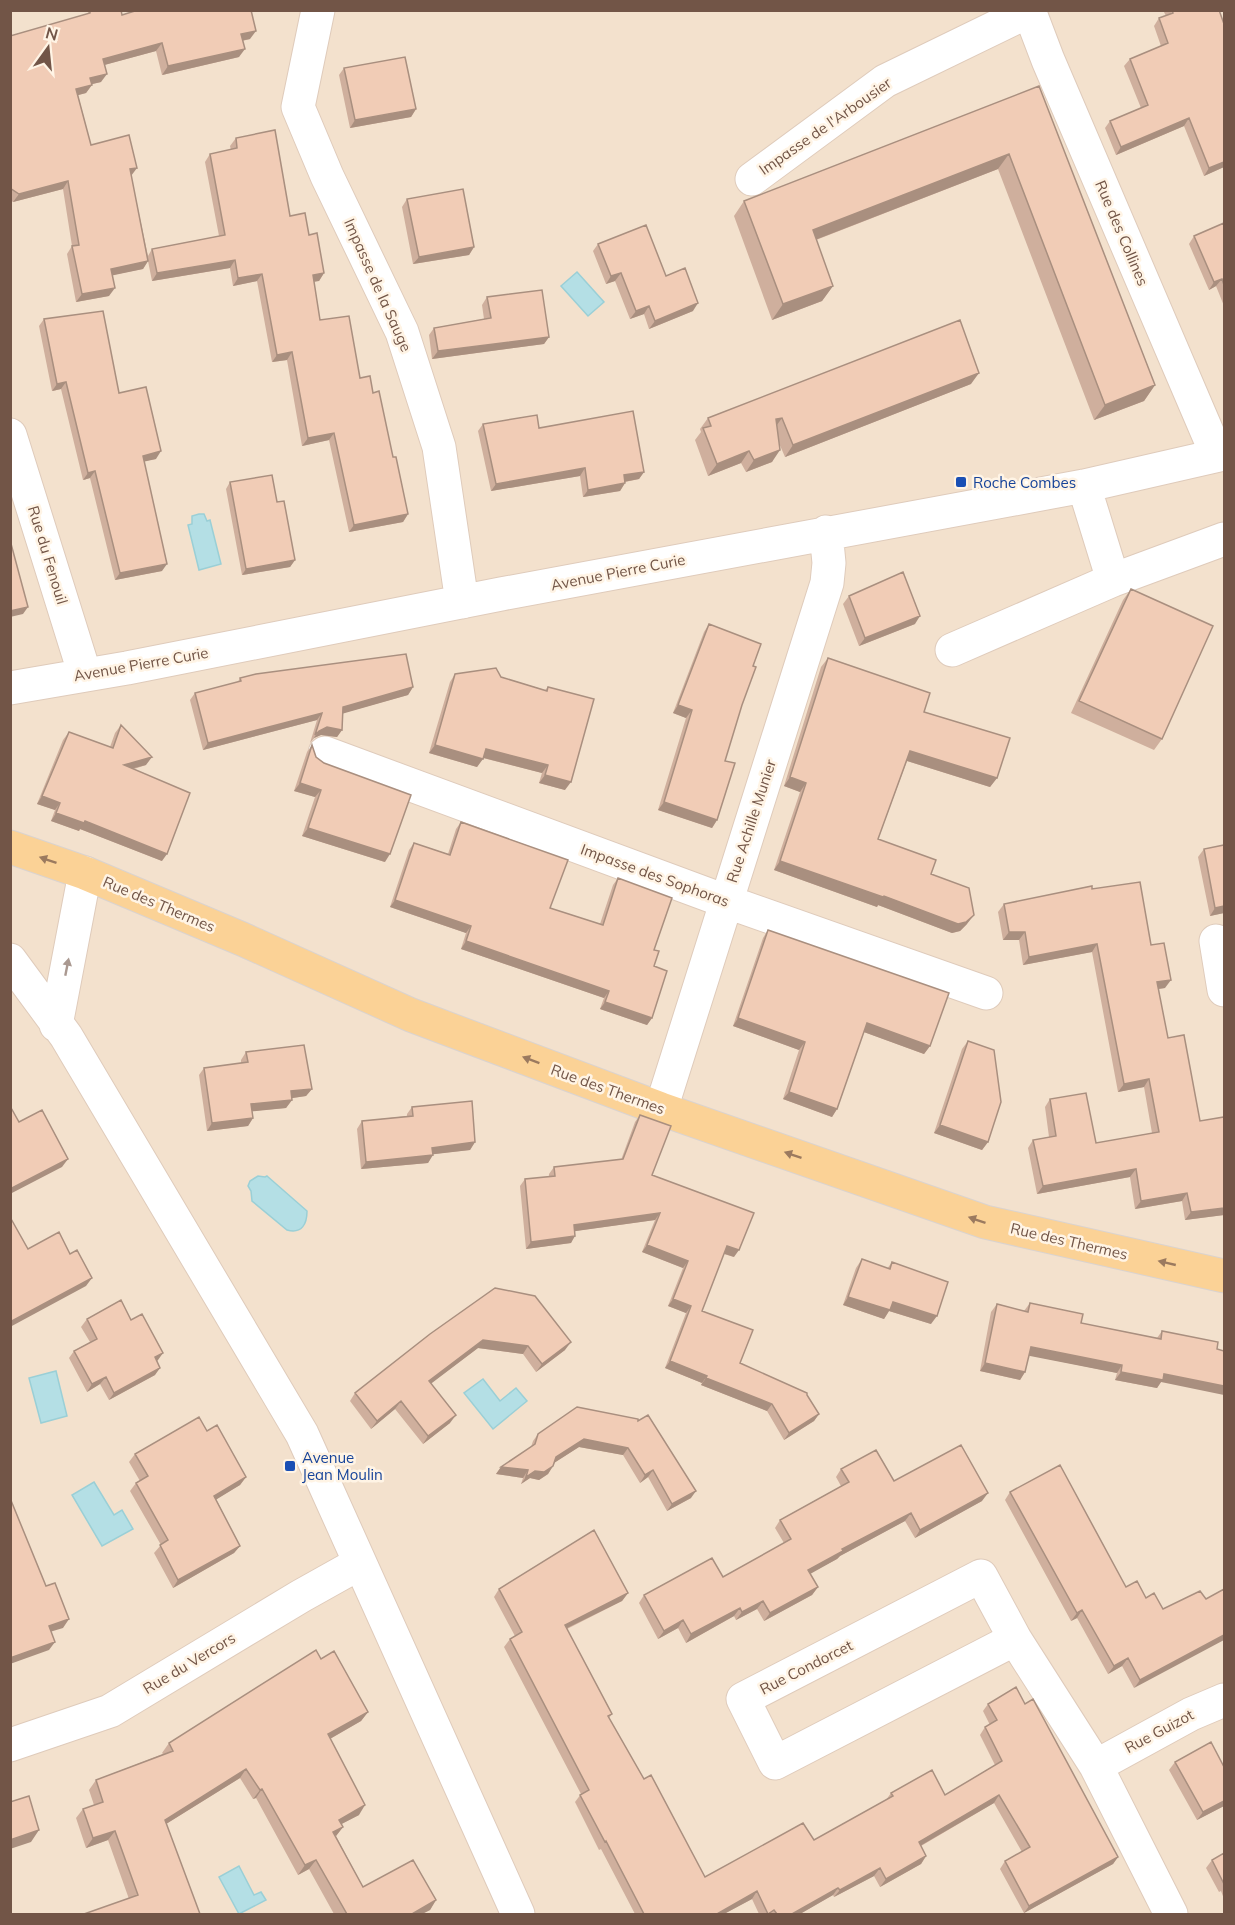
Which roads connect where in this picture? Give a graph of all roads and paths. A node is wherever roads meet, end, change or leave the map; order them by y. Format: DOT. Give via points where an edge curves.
graph roads {
  1 [pos="318,10"];
  2 [pos="1029,11"];
  3 [pos="752,179"];
  4 [pos="10,435"];
  5 [pos="1221,454"];
  6 [pos="1084,486"];
  7 [pos="826,532"];
  8 [pos="1224,539"];
  9 [pos="1113,580"];
  10 [pos="462,602"];
  11 [pos="952,650"];
  12 [pos="85,675"];
  13 [pos="10,688"];
  14 [pos="325,753"];
  15 [pos="10,847"];
  16 [pos="86,873"];
  17 [pos="725,901"];
  18 [pos="1216,941"];
  19 [pos="10,960"];
  20 [pos="1224,990"];
  21 [pos="986,993"];
  22 [pos="56,1025"];
  23 [pos="661,1109"];
  24 [pos="1224,1276"];
  25 [pos="360,1563"];
  26 [pos="1015,1639"];
  27 [pos="1224,1700"];
  28 [pos="10,1745"];
  29 [pos="1095,1766"];
  30 [pos="518,1914"];
  31 [pos="1171,1914"];
  1 -- 10 [label="street, Impasse de la Sauge" via="298,107 402,332 439,447"];
  2 -- 3 [label="street, Impasse de l'Arbousier" via="885,81"];
  2 -- 5 [label="street, Rue des Collines"];
  4 -- 12 [label="street, Rue du Fenouil"];
  5 -- 6 [label="street, Avenue Pierre Curie"];
  6 -- 7 [label="street, Avenue Pierre Curie"];
  6 -- 9 [label="street"];
  7 -- 10 [label="street, Avenue Pierre Curie"];
  7 -- 17 [label="street, Rue Achille Munier" via="827,583"];
  8 -- 9 [label="street"];
  9 -- 11 [label="street"];
  10 -- 12 [label="street, Avenue Pierre Curie"];
  12 -- 13 [label="street, Avenue Pierre Curie"];
  14 -- 17 [label="street, Impasse des Sophoras"];
  16 -- 15 [label="main road, Rue des Thermes, one-way"];
  22 -- 16 [label="street, one-way"];
  23 -- 16 [label="main road, Rue des Thermes, one-way" via="411,1014"];
  17 -- 21 [label="street, Impasse des Sophoras"];
  17 -- 23 [label="street, Rue Achille Munier"];
  18 -- 20 [label="street"];
  19 -- 22 [label="street"];
  22 -- 25 [label="street" via="302,1434"];
  24 -- 23 [label="main road, Rue des Thermes, one-way" via="985,1222"];
  25 -- 28 [label="street, Rue du Vercors" via="110,1711"];
  25 -- 30 [label="street"];
  26 -- 26 [label="street, Rue Condorcet" via="981,1576 743,1699 775,1763"];
  26 -- 29 [label="street, Rue Condorcet"];
  27 -- 29 [label="street, Rue Guizot"];
  29 -- 31 [label="street, Rue Condorcet"];
}
